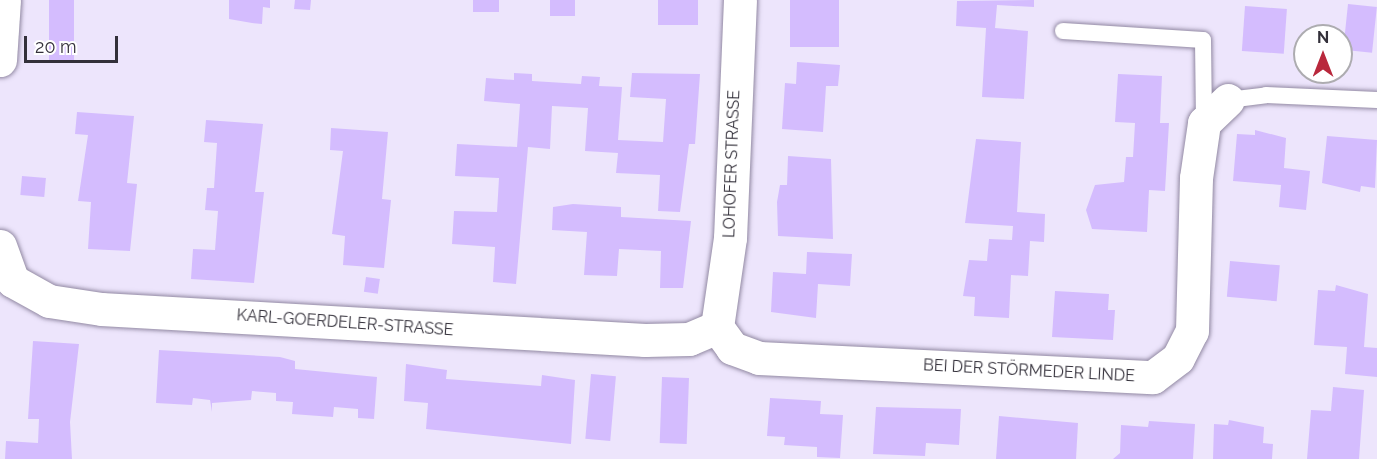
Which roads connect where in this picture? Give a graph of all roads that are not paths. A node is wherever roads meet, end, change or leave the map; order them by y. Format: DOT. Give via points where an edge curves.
graph roads {
  1 [pos="4,0"];
  2 [pos="740,0"];
  3 [pos="1063,31"];
  4 [pos="0,60"];
  5 [pos="1228,100"];
  6 [pos="1377,100"];
  7 [pos="1204,123"];
  8 [pos="0,246"];
  9 [pos="717,327"];
  1 -- 4 [label="street"];
  2 -- 9 [label="street, LOHOFER STRASSE" via="729,238"];
  3 -- 7 [label="lane" via="1203,40"];
  5 -- 6 [label="lane" via="1266,95"];
  5 -- 7 [label="street"];
  7 -- 9 [label="street, BEI DER STÖRMEDER LINDE" via="1196,178 1192,331 1178,358 1153,376 759,358 732,348"];
  8 -- 9 [label="street, KARL-GOERDELER-STRASSE" via="13,281 49,301 101,309 645,340 689,339"];
}
